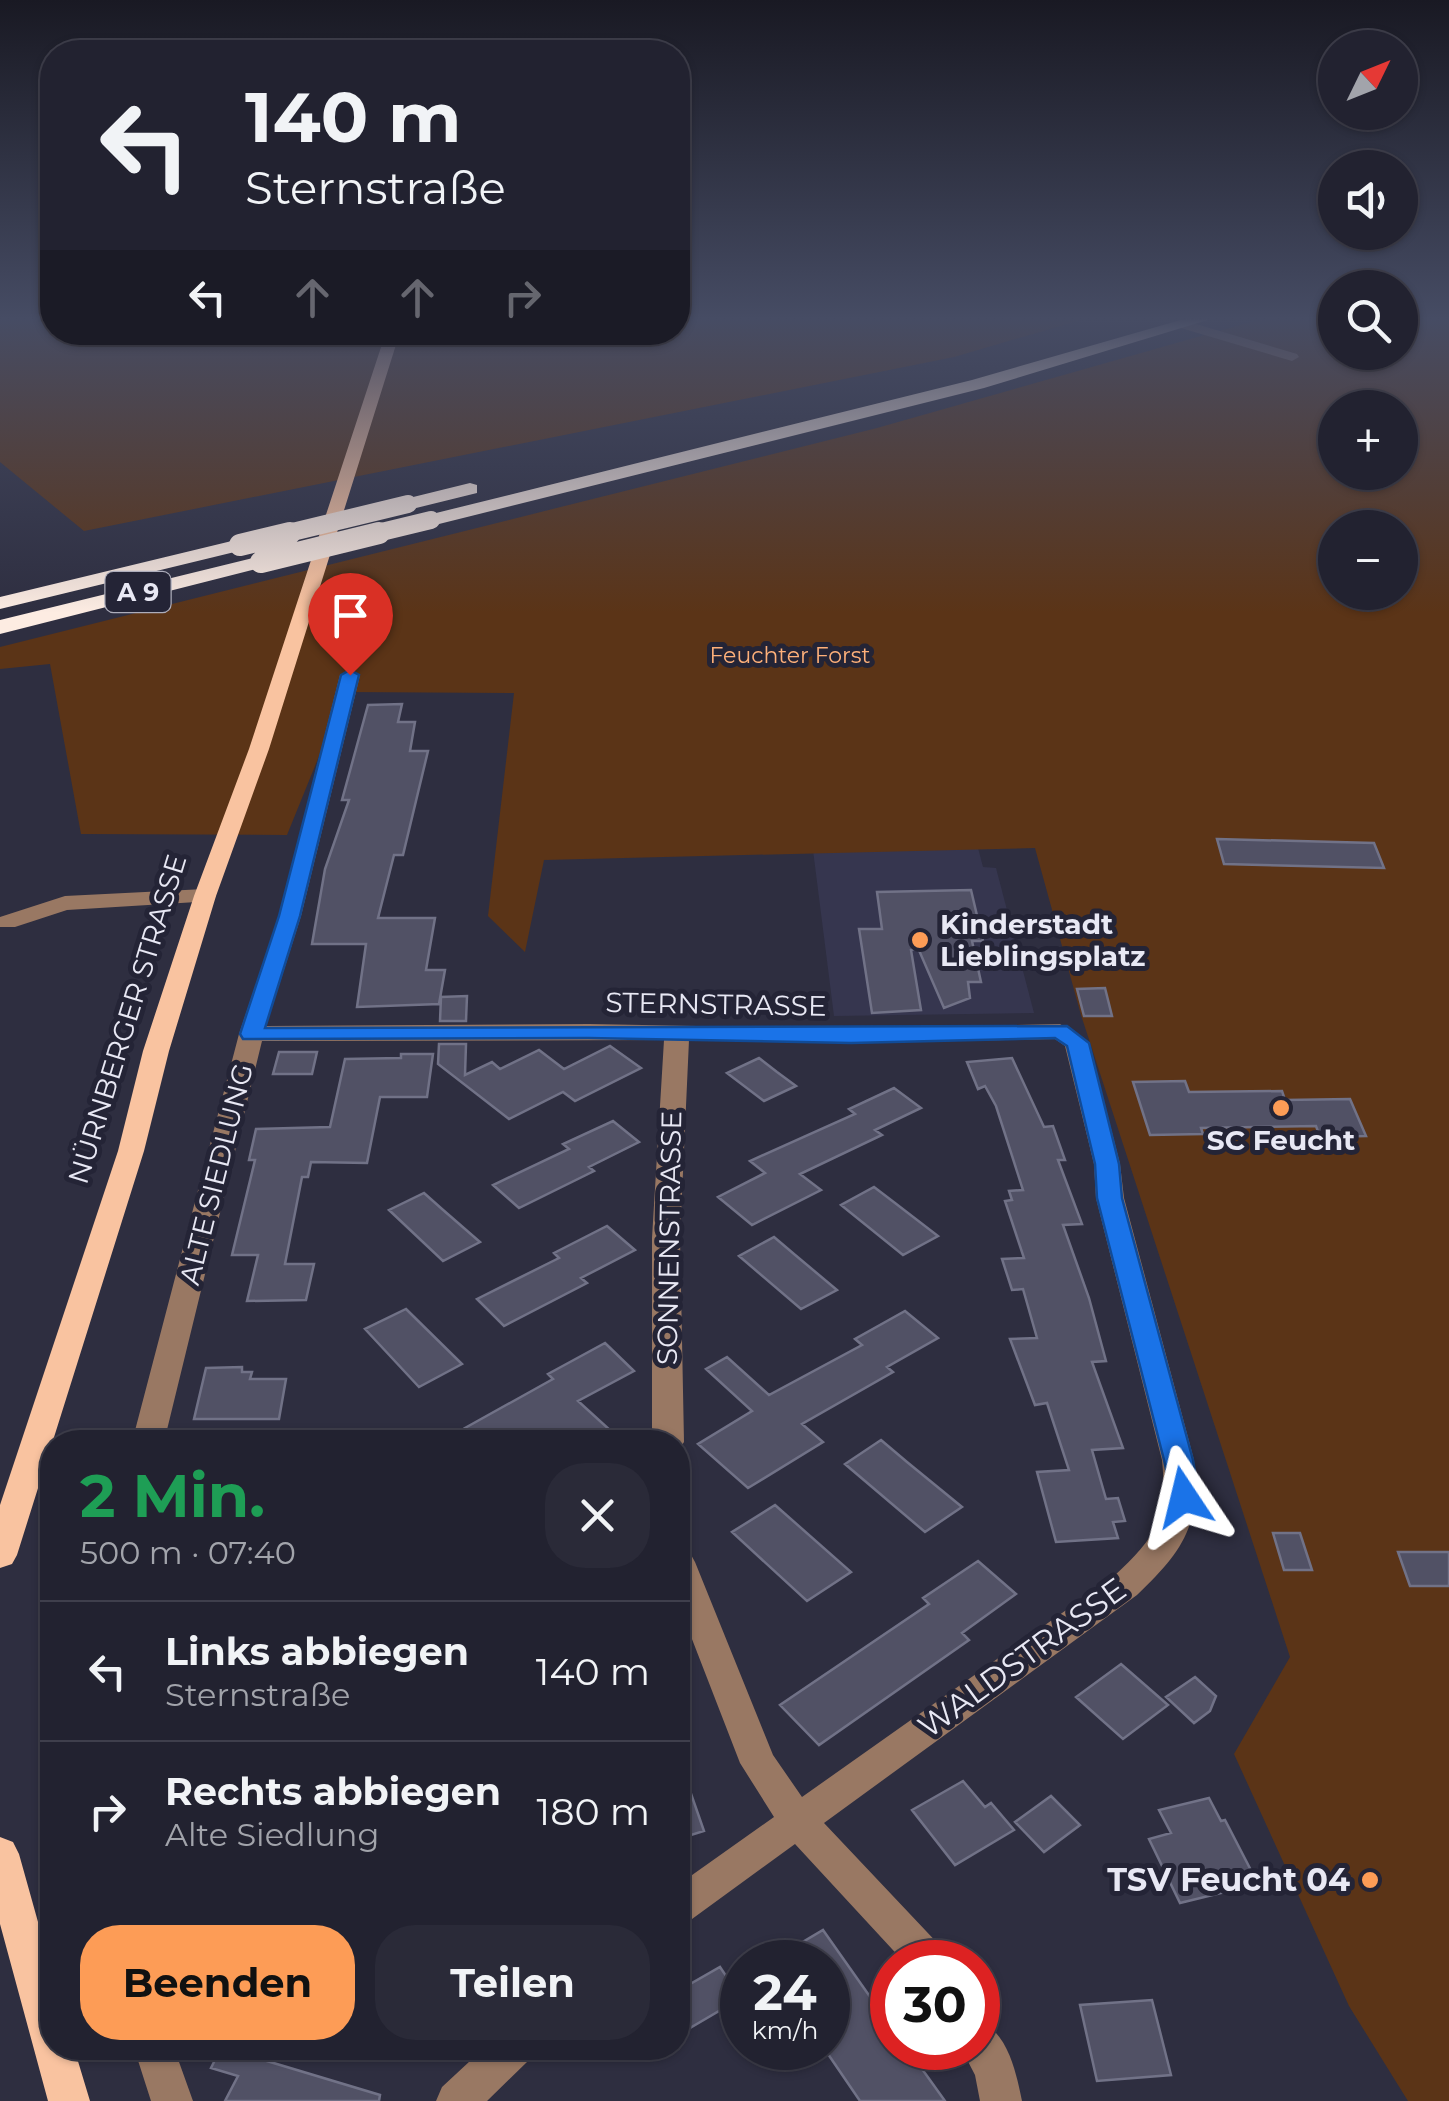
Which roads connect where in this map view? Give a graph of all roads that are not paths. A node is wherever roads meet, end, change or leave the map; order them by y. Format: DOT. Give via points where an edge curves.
graph roads {
  1 [pos="366,417"];
  2 [pos="769,417"];
  3 [pos="845,417"];
  4 [pos="522,477"];
  5 [pos="484,486"];
  6 [pos="0,604"];
  7 [pos="8,625"];
  8 [pos="350,675"];
  9 [pos="204,896"];
  10 [pos="8,922"];
  11 [pos="1060,1031"];
  12 [pos="251,1034"];
  13 [pos="677,1034"];
  14 [pos="40,1430"];
  15 [pos="151,1430"];
  16 [pos="668,1430"];
  17 [pos="40,1431"];
  18 [pos="0,1555"];
  19 [pos="691,1631"];
  20 [pos="796,1818"];
  21 [pos="0,1854"];
  22 [pos="690,1898"];
  23 [pos="909,1940"];
  24 [pos="40,1998"];
  25 [pos="57,2060"];
  26 [pos="158,2060"];
  27 [pos="500,2060"];
  28 [pos="996,2070"];
  29 [pos="69,2101"];
  30 [pos="172,2101"];
  31 [pos="457,2101"];
  32 [pos="1002,2101"];
  1 -- 9 [label="main road, NÜRNBERGER STRASSE"];
  2 -- 4 [label="highway"];
  3 -- 7 [label="highway, A 9, bridge"];
  5 -- 6 [label="highway, A 9, bridge"];
  8 -- 12 [label="street, ALTE SIEDLUNG" via="290,916"];
  9 -- 10 [label="street" via="65,903"];
  9 -- 14 [label="main road, NÜRNBERGER STRASSE"];
  11 -- 13 [label="street, STERNSTRASSE"];
  11 -- 20 [label="street, WALDSTRASSE" via="1077,1043 1178,1460 1184,1497 1169,1546 1125,1586"];
  12 -- 13 [label="street, STERNSTRASSE"];
  12 -- 15 [label="street, ALTE SIEDLUNG"];
  13 -- 16 [label="street, SONNENSTRASSE" via="663,1276"];
  17 -- 18 [label="main road, NÜRNBERGER STRASSE"];
  19 -- 20 [label="street" via="758,1763"];
  20 -- 22 [label="street, WALDSTRASSE"];
  20 -- 23 [label="street"];
  21 -- 24 [label="main road"];
  25 -- 29 [label="main road"];
  26 -- 30 [label="street"];
  27 -- 31 [label="street"];
  28 -- 32 [label="street"];
}
